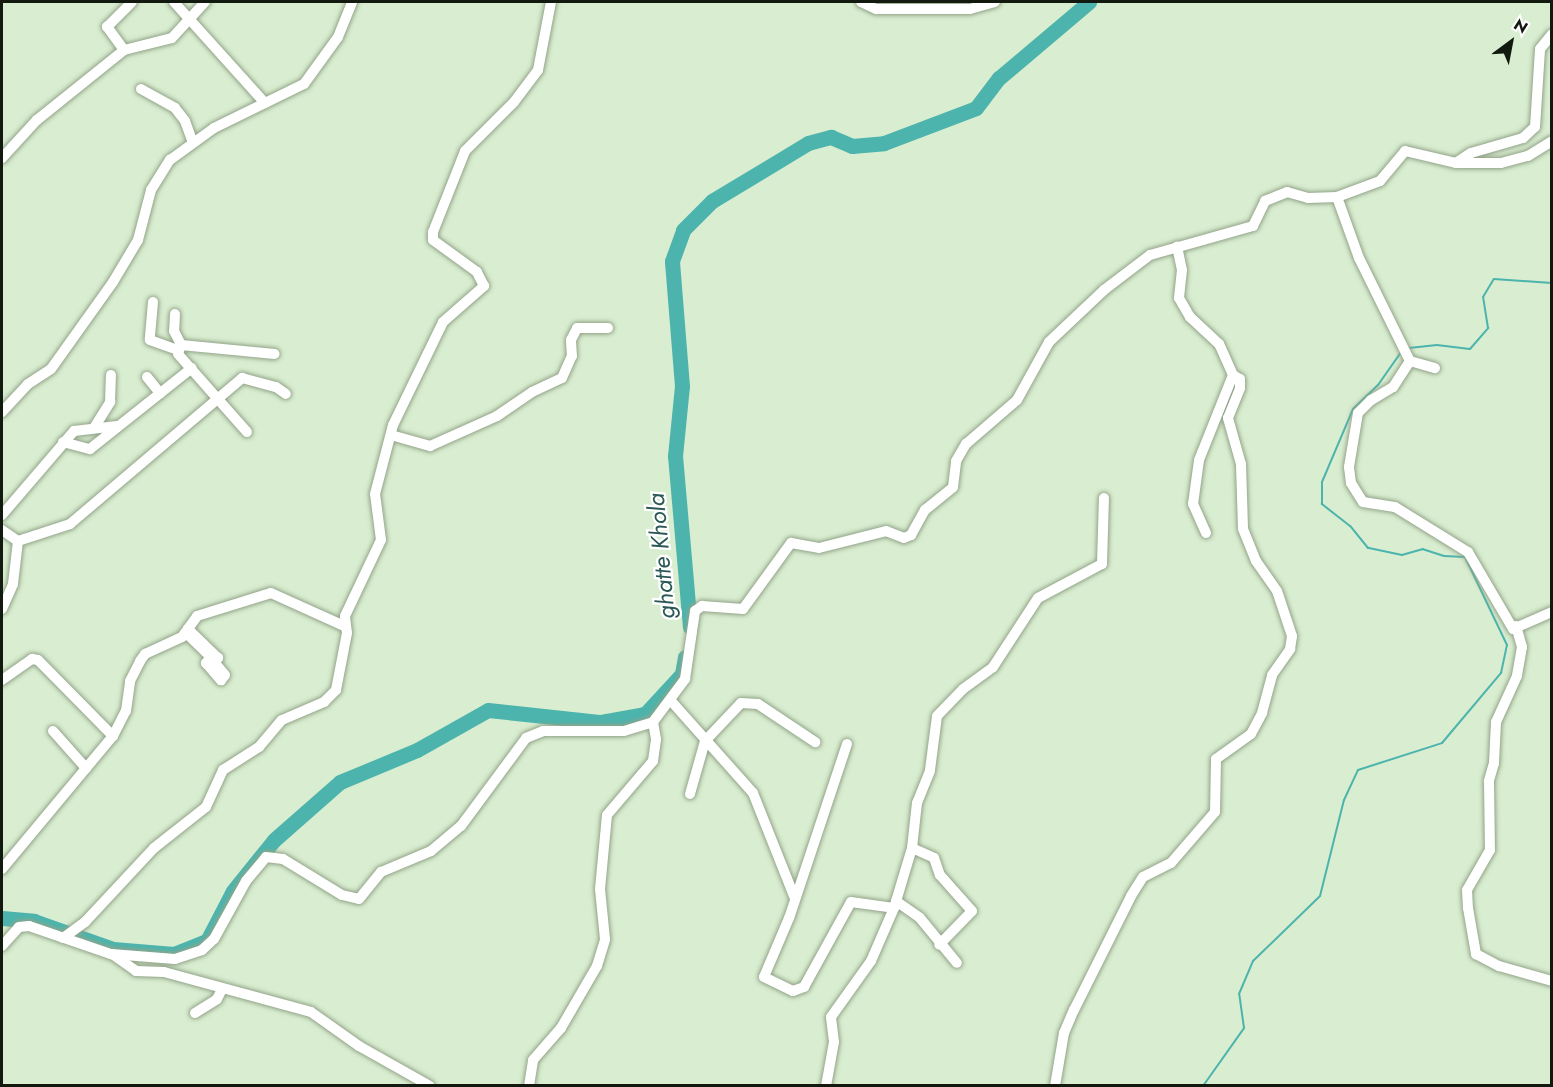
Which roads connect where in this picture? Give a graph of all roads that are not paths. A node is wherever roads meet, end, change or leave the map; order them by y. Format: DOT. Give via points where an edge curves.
graph roads {
  1 [pos="132,2"];
  2 [pos="174,2"];
  3 [pos="205,2"];
  4 [pos="352,2"];
  5 [pos="551,2"];
  6 [pos="861,2"];
  7 [pos="995,2"];
  8 [pos="191,18"];
  9 [pos="1551,34"];
  10 [pos="124,50"];
  11 [pos="141,88"];
  12 [pos="265,103"];
  13 [pos="1551,141"];
  14 [pos="193,143"];
  15 [pos="2,158"];
  16 [pos="1456,163"];
  17 [pos="1337,196"];
  18 [pos="1178,247"];
  19 [pos="153,302"];
  20 [pos="175,314"];
  21 [pos="608,328"];
  22 [pos="179,347"];
  23 [pos="275,354"];
  24 [pos="1410,361"];
  25 [pos="192,368"];
  26 [pos="1435,368"];
  27 [pos="111,375"];
  28 [pos="1233,375"];
  29 [pos="147,377"];
  30 [pos="160,393"];
  31 [pos="286,394"];
  32 [pos="219,398"];
  33 [pos="2,412"];
  34 [pos="117,426"];
  35 [pos="94,428"];
  36 [pos="247,432"];
  37 [pos="392,435"];
  38 [pos="63,442"];
  39 [pos="1104,498"];
  40 [pos="2,515"];
  41 [pos="2,530"];
  42 [pos="1206,533"];
  43 [pos="18,541"];
  44 [pos="2,609"];
  45 [pos="1551,612"];
  46 [pos="344,626"];
  47 [pos="1516,626"];
  48 [pos="187,631"];
  49 [pos="2,680"];
  50 [pos="672,702"];
  51 [pos="653,722"];
  52 [pos="53,731"];
  53 [pos="113,736"];
  54 [pos="705,741"];
  55 [pos="815,742"];
  56 [pos="848,744"];
  57 [pos="86,768"];
  58 [pos="690,794"];
  59 [pos="912,848"];
  60 [pos="2,869"];
  61 [pos="794,896"];
  62 [pos="895,904"];
  63 [pos="63,938"];
  64 [pos="939,945"];
  65 [pos="2,946"];
  66 [pos="111,954"];
  67 [pos="957,963"];
  68 [pos="1551,981"];
  69 [pos="222,989"];
  70 [pos="195,1013"];
  71 [pos="430,1086"];
  72 [pos="529,1086"];
  73 [pos="826,1086"];
  74 [pos="1055,1086"];
  1 -- 10 [label="street" via="107,27"];
  2 -- 8 [label="street"];
  3 -- 8 [label="street"];
  4 -- 12 [label="street" via="338,38 308,79"];
  5 -- 37 [label="street" via="537,70 514,102 465,151 432,236 445,251 477,272 484,286 451,313 439,329"];
  6 -- 7 [label="street" via="876,9 970,9"];
  8 -- 10 [label="street" via="172,38"];
  8 -- 12 [label="street"];
  9 -- 16 [label="street" via="1540,49 1535,127 1523,138 1471,153"];
  10 -- 15 [label="street" via="37,120"];
  11 -- 14 [label="street" via="175,108"];
  12 -- 14 [label="street"];
  13 -- 16 [label="street" via="1528,156 1501,163"];
  14 -- 33 [label="street" via="170,160 159,177 147,201 138,240 60,358"];
  16 -- 17 [label="street" via="1405,151 1380,181"];
  17 -- 18 [label="street" via="1308,198 1287,192 1265,201 1253,226"];
  17 -- 24 [label="street" via="1359,258"];
  18 -- 28 [label="street" via="1182,270 1179,298 1190,317 1219,344"];
  18 -- 50 [label="street" via="1150,255 1104,290 1049,342 1017,400 966,444 956,461 953,486 925,510 911,536 904,538 886,531 819,548 791,543 743,609 702,606 695,611 685,679"];
  19 -- 22 [label="street" via="150,340"];
  20 -- 22 [label="street" via="174,331"];
  21 -- 37 [label="street" via="577,328 572,356 561,378 497,416 430,446"];
  22 -- 23 [label="street"];
  22 -- 25 [label="street"];
  24 -- 26 [label="street"];
  24 -- 47 [label="street" via="1394,387 1358,413 1349,467 1351,483 1363,502 1395,507 1468,552 1509,626"];
  25 -- 30 [label="street"];
  25 -- 32 [label="street"];
  27 -- 35 [label="street" via="110,402"];
  28 -- 42 [label="street" via="1199,460 1193,504"];
  28 -- 74 [label="street" via="1240,379 1240,388 1228,418 1241,464 1243,528 1256,561 1277,591 1289,618 1290,649 1272,675 1262,713 1251,734 1216,759 1215,812 1171,863 1143,877 1131,896 1064,1034"];
  29 -- 30 [label="street"];
  30 -- 34 [label="street"];
  31 -- 32 [label="street" via="276,387 242,378"];
  32 -- 36 [label="street"];
  32 -- 43 [label="street" via="70,524"];
  34 -- 35 [label="street"];
  34 -- 38 [label="street" via="90,449"];
  35 -- 38 [label="street" via="74,431"];
  37 -- 46 [label="street" via="375,494 381,540 351,597"];
  38 -- 40 [label="street"];
  39 -- 59 [label="street" via="1102,564 1038,598 993,667 963,689 937,716 930,771 917,803"];
  41 -- 43 [label="street"];
  43 -- 44 [label="street" via="13,584"];
  45 -- 47 [label="street"];
  46 -- 48 [label="street" via="271,593 197,616"];
  46 -- 63 [label="street" via="340,671 330,698 282,720 259,747 223,770 206,807 154,848 84,922"];
  47 -- 68 [label="street" via="1522,647 1517,676 1496,722 1489,781 1490,850 1467,890 1468,908 1476,954 1498,966"];
  48 -- 48 [label="street" via="211,657 206,663 221,680 225,675 214,662 218,658"];
  48 -- 53 [label="street" via="145,654 140,661 130,681 126,711"];
  49 -- 53 [label="street" via="32,659 38,660"];
  50 -- 51 [label="street"];
  50 -- 54 [label="street"];
  51 -- 66 [label="street" via="624,731 543,731 526,738 461,826 431,850 381,872 359,899 342,895 284,859 266,857 246,881 214,939 202,950 175,959"];
  51 -- 72 [label="street" via="653,761 607,814 600,889 605,939 597,966 561,1028 533,1060"];
  52 -- 57 [label="street"];
  53 -- 57 [label="street"];
  54 -- 55 [label="street" via="741,703 758,705"];
  54 -- 58 [label="street"];
  54 -- 61 [label="street" via="753,793"];
  56 -- 61 [label="street"];
  57 -- 60 [label="street"];
  59 -- 62 [label="street"];
  59 -- 64 [label="street" via="934,858 939,875 972,911"];
  61 -- 62 [label="street" via="784,931 762,974 768,981 793,991 804,987 851,902"];
  62 -- 64 [label="street" via="920,918"];
  62 -- 73 [label="street" via="871,962 831,1017 834,1042"];
  63 -- 65 [label="street" via="29,926 19,927"];
  63 -- 66 [label="street"];
  64 -- 67 [label="street"];
  66 -- 69 [label="street" via="130,969 164,972"];
  69 -- 70 [label="street" via="217,999"];
  69 -- 71 [label="street" via="311,1012 359,1046"];
}
